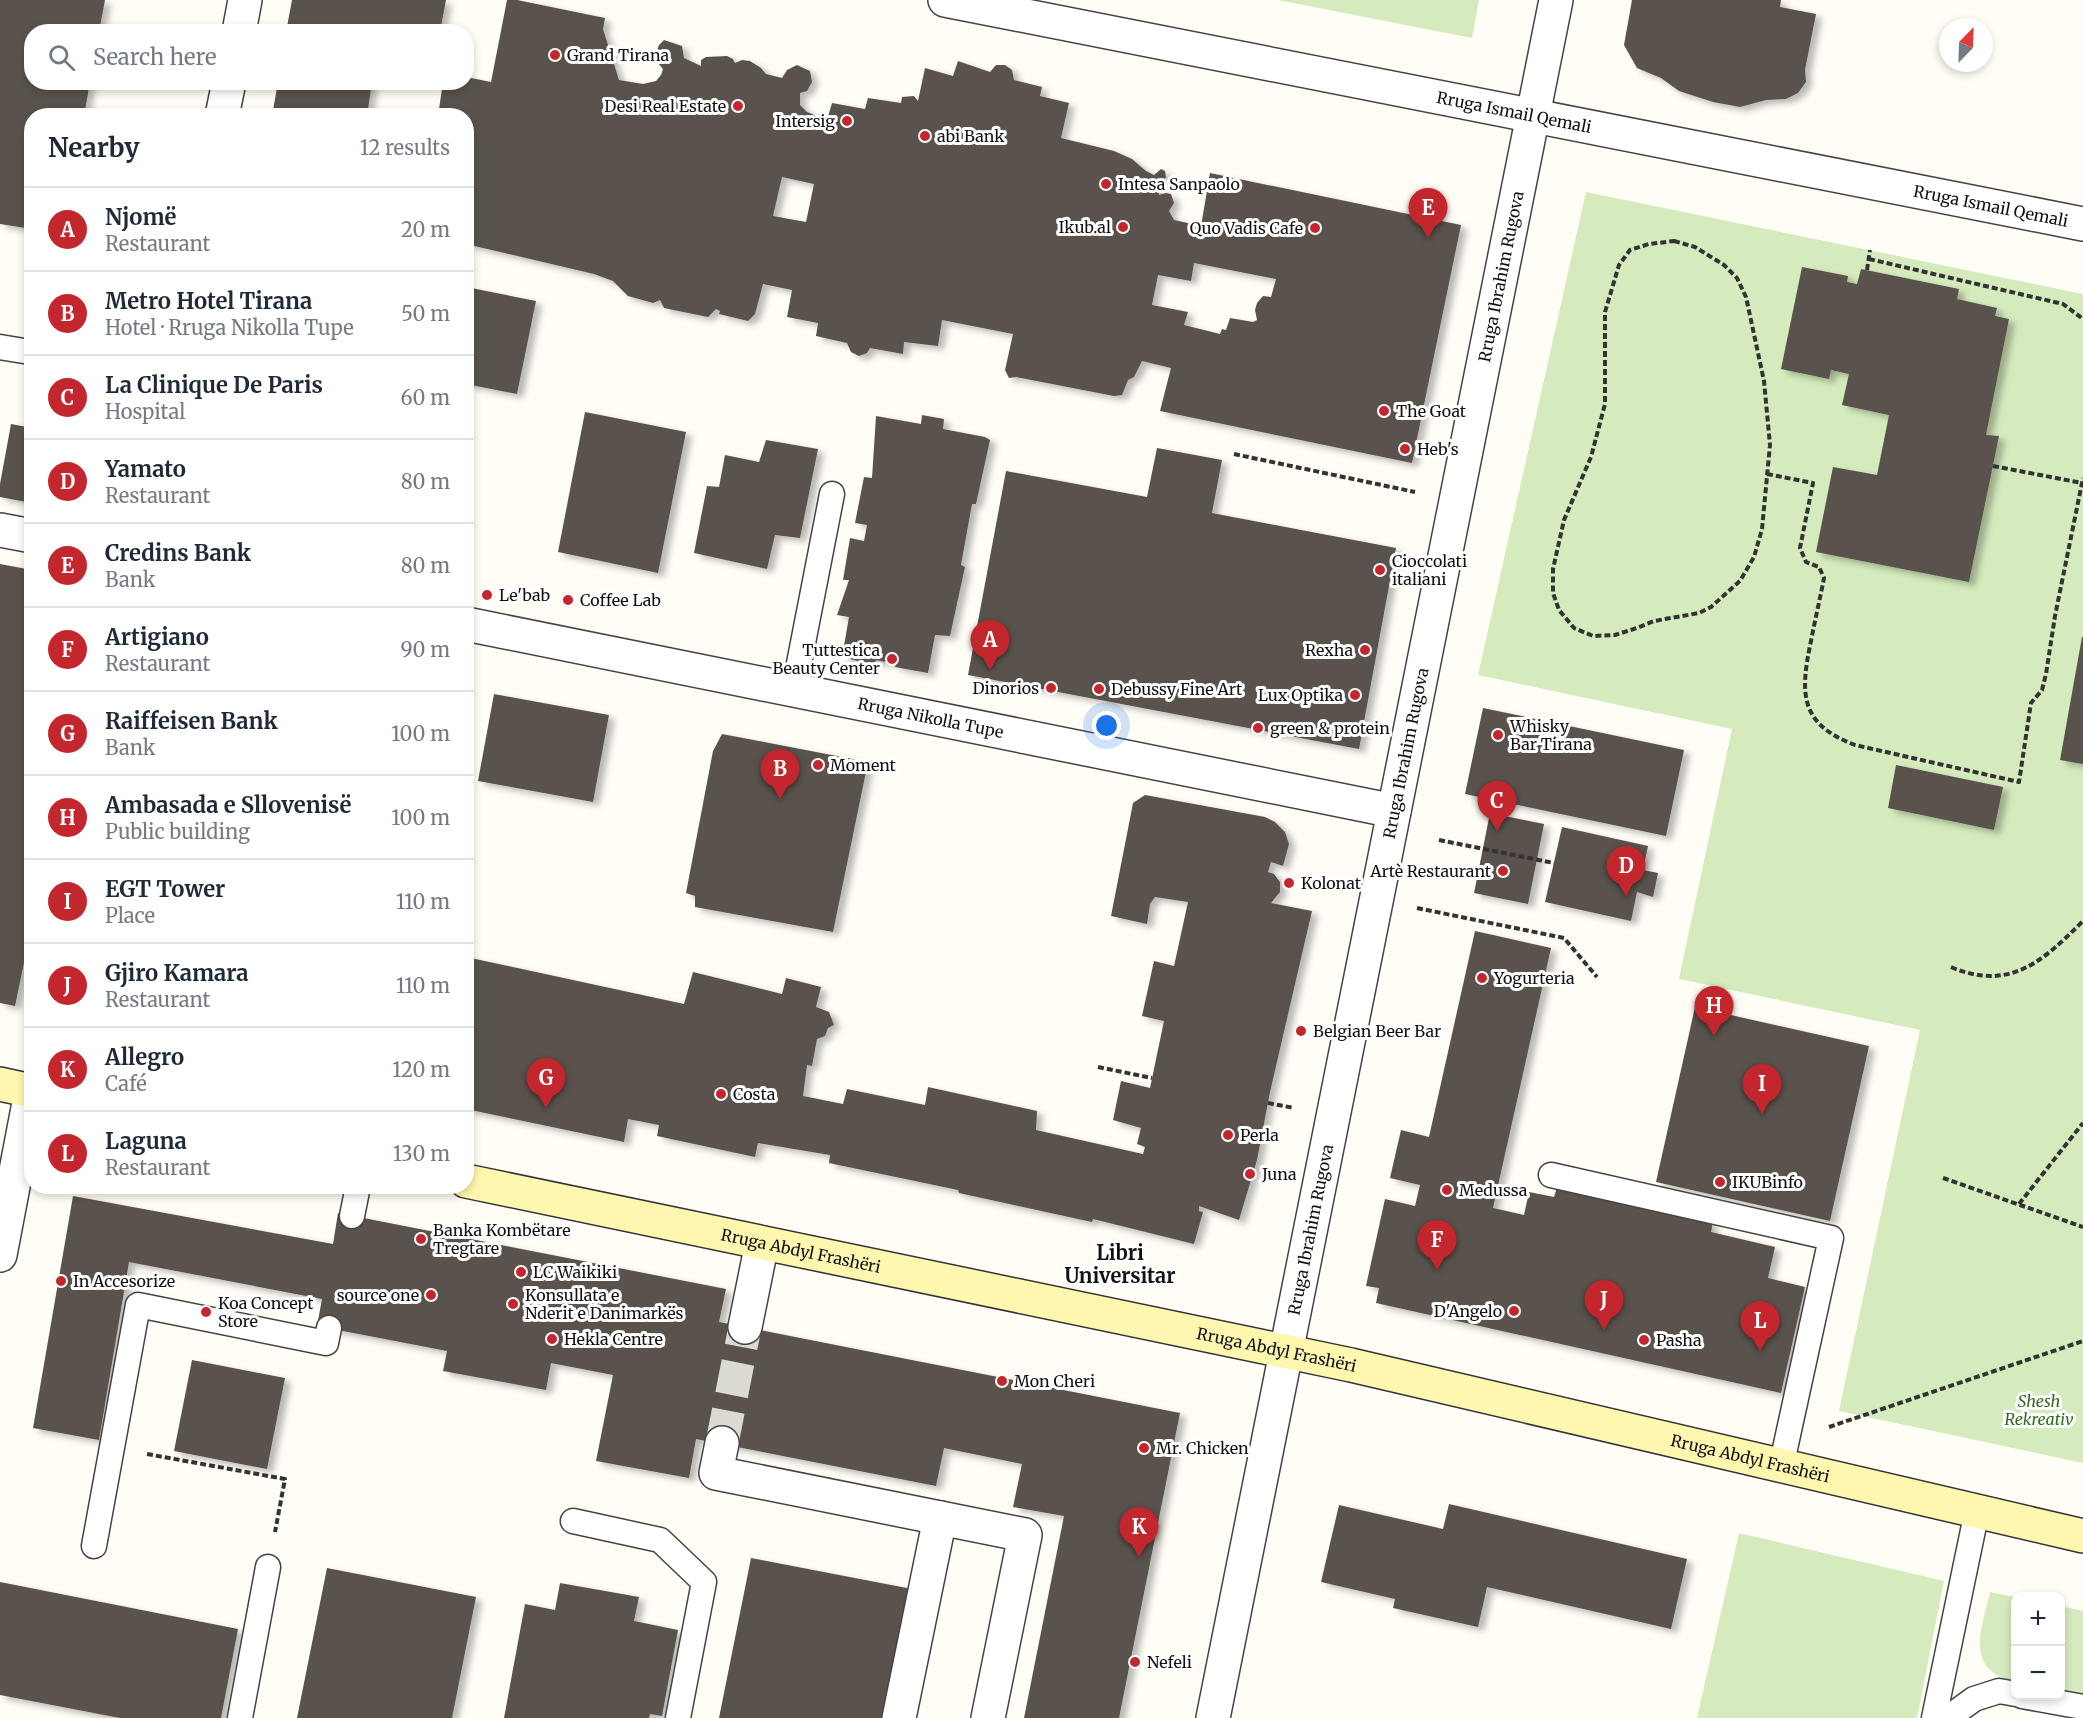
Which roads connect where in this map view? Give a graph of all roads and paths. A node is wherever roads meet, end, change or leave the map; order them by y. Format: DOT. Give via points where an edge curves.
graph roads {
  1 [pos="245,0"];
  2 [pos="1556,0"];
  3 [pos="954,1"];
  4 [pos="240,24"];
  5 [pos="227,90"];
  6 [pos="224,108"];
  7 [pos="1533,116"];
  8 [pos="2083,224"];
  9 [pos="1870,250"];
  10 [pos="1869,259"];
  11 [pos="1867,270"];
  12 [pos="2083,319"];
  13 [pos="0,347"];
  14 [pos="24,351"];
  15 [pos="1234,454"];
  16 [pos="1993,466"];
  17 [pos="1767,474"];
  18 [pos="2083,481"];
  19 [pos="1416,492"];
  20 [pos="832,494"];
  21 [pos="0,530"];
  22 [pos="24,534"];
  23 [pos="474,626"];
  24 [pos="794,689"];
  25 [pos="1394,811"];
  26 [pos="1439,840"];
  27 [pos="1554,863"];
  28 [pos="1376,899"];
  29 [pos="2083,921"];
  30 [pos="1951,967"];
  31 [pos="1596,977"];
  32 [pos="1098,1067"];
  33 [pos="1152,1078"];
  34 [pos="0,1084"];
  35 [pos="24,1089"];
  36 [pos="1268,1103"];
  37 [pos="1297,1109"];
  38 [pos="2083,1123"];
  39 [pos="24,1127"];
  40 [pos="1551,1176"];
  41 [pos="1943,1178"];
  42 [pos="474,1183"];
  43 [pos="356,1194"];
  44 [pos="2019,1204"];
  45 [pos="352,1216"];
  46 [pos="2083,1227"];
  47 [pos="762,1243"];
  48 [pos="0,1255"];
  49 [pos="745,1327"];
  50 [pos="329,1328"];
  51 [pos="2083,1341"];
  52 [pos="1286,1352"];
  53 [pos="722,1443"];
  54 [pos="111,1448"];
  55 [pos="1784,1455"];
  56 [pos="1977,1511"];
  57 [pos="940,1518"];
  58 [pos="573,1521"];
  59 [pos="2083,1536"];
  60 [pos="274,1538"];
  61 [pos="94,1546"];
  62 [pos="268,1567"];
  63 [pos="2011,1693"];
  64 [pos="2047,1700"];
  65 [pos="2083,1707"];
  66 [pos="240,1718"];
  67 [pos="678,1718"];
  68 [pos="899,1718"];
  69 [pos="987,1718"];
  70 [pos="1214,1718"];
  71 [pos="1934,1718"];
  72 [pos="1948,1718"];
  1 -- 4 [label="street"];
  2 -- 7 [label="street, Rruga Ibrahim Rugova"];
  3 -- 7 [label="street, Rruga Ismail Qemali"];
  5 -- 6 [label="street"];
  7 -- 8 [label="street, Rruga Ismail Qemali"];
  7 -- 25 [label="street, Rruga Ibrahim Rugova"];
  9 -- 10 [label="path"];
  10 -- 11 [label="path"];
  10 -- 12 [label="path" via="2063,304"];
  13 -- 14 [label="lane"];
  15 -- 19 [label="path"];
  16 -- 18 [label="path"];
  17 -- 17 [label="path" via="1770,446 1764,381 1746,297 1737,278 1695,247 1674,241 1630,250 1619,265 1605,312 1605,404 1591,457 1564,520 1553,569 1553,593 1559,610 1574,628 1593,636 1615,634 1711,607 1740,581 1754,557 1762,529"];
  17 -- 18 [label="path" via="1813,483 1800,548 1806,562 1819,567 1824,578 1803,691 1823,729 1855,745 2019,782 2031,703 2042,690 2046,674"];
  20 -- 24 [label="lane"];
  21 -- 22 [label="street"];
  23 -- 24 [label="street, Rruga Nikolla Tupe"];
  24 -- 25 [label="street, Rruga Nikolla Tupe"];
  25 -- 28 [label="street, Rruga Ibrahim Rugova"];
  26 -- 27 [label="path"];
  28 -- 31 [label="path" via="1564,938"];
  28 -- 52 [label="street, Rruga Ibrahim Rugova"];
  29 -- 30 [label="path" via="2033,965 2000,977"];
  32 -- 33 [label="path"];
  34 -- 35 [label="main road"];
  36 -- 37 [label="path"];
  38 -- 44 [label="path"];
  39 -- 48 [label="street"];
  40 -- 55 [label="lane" via="1831,1238"];
  41 -- 44 [label="path"];
  42 -- 47 [label="main road, Rruga Abdyl Frashëri"];
  43 -- 45 [label="lane"];
  44 -- 46 [label="path"];
  47 -- 49 [label="street"];
  47 -- 52 [label="main road, Rruga Abdyl Frashëri"];
  50 -- 54 [label="lane" via="326,1342 138,1305"];
  51 -- 55 [label="path"];
  52 -- 55 [label="main road, Rruga Abdyl Frashëri"];
  52 -- 70 [label="street, Rruga Ibrahim Rugova"];
  53 -- 57 [label="street" via="716,1473"];
  54 -- 60 [label="path" via="285,1479"];
  54 -- 61 [label="lane"];
  55 -- 56 [label="main road, Rruga Abdyl Frashëri"];
  56 -- 59 [label="main road, Rruga Abdyl Frashëri"];
  56 -- 71 [label="lane"];
  57 -- 68 [label="street"];
  57 -- 69 [label="street" via="1025,1535"];
  58 -- 67 [label="lane" via="660,1540 704,1582"];
  62 -- 66 [label="lane"];
  63 -- 72 [label="lane" via="2000,1691 1974,1699"];
  64 -- 65 [label="lane"];
}
